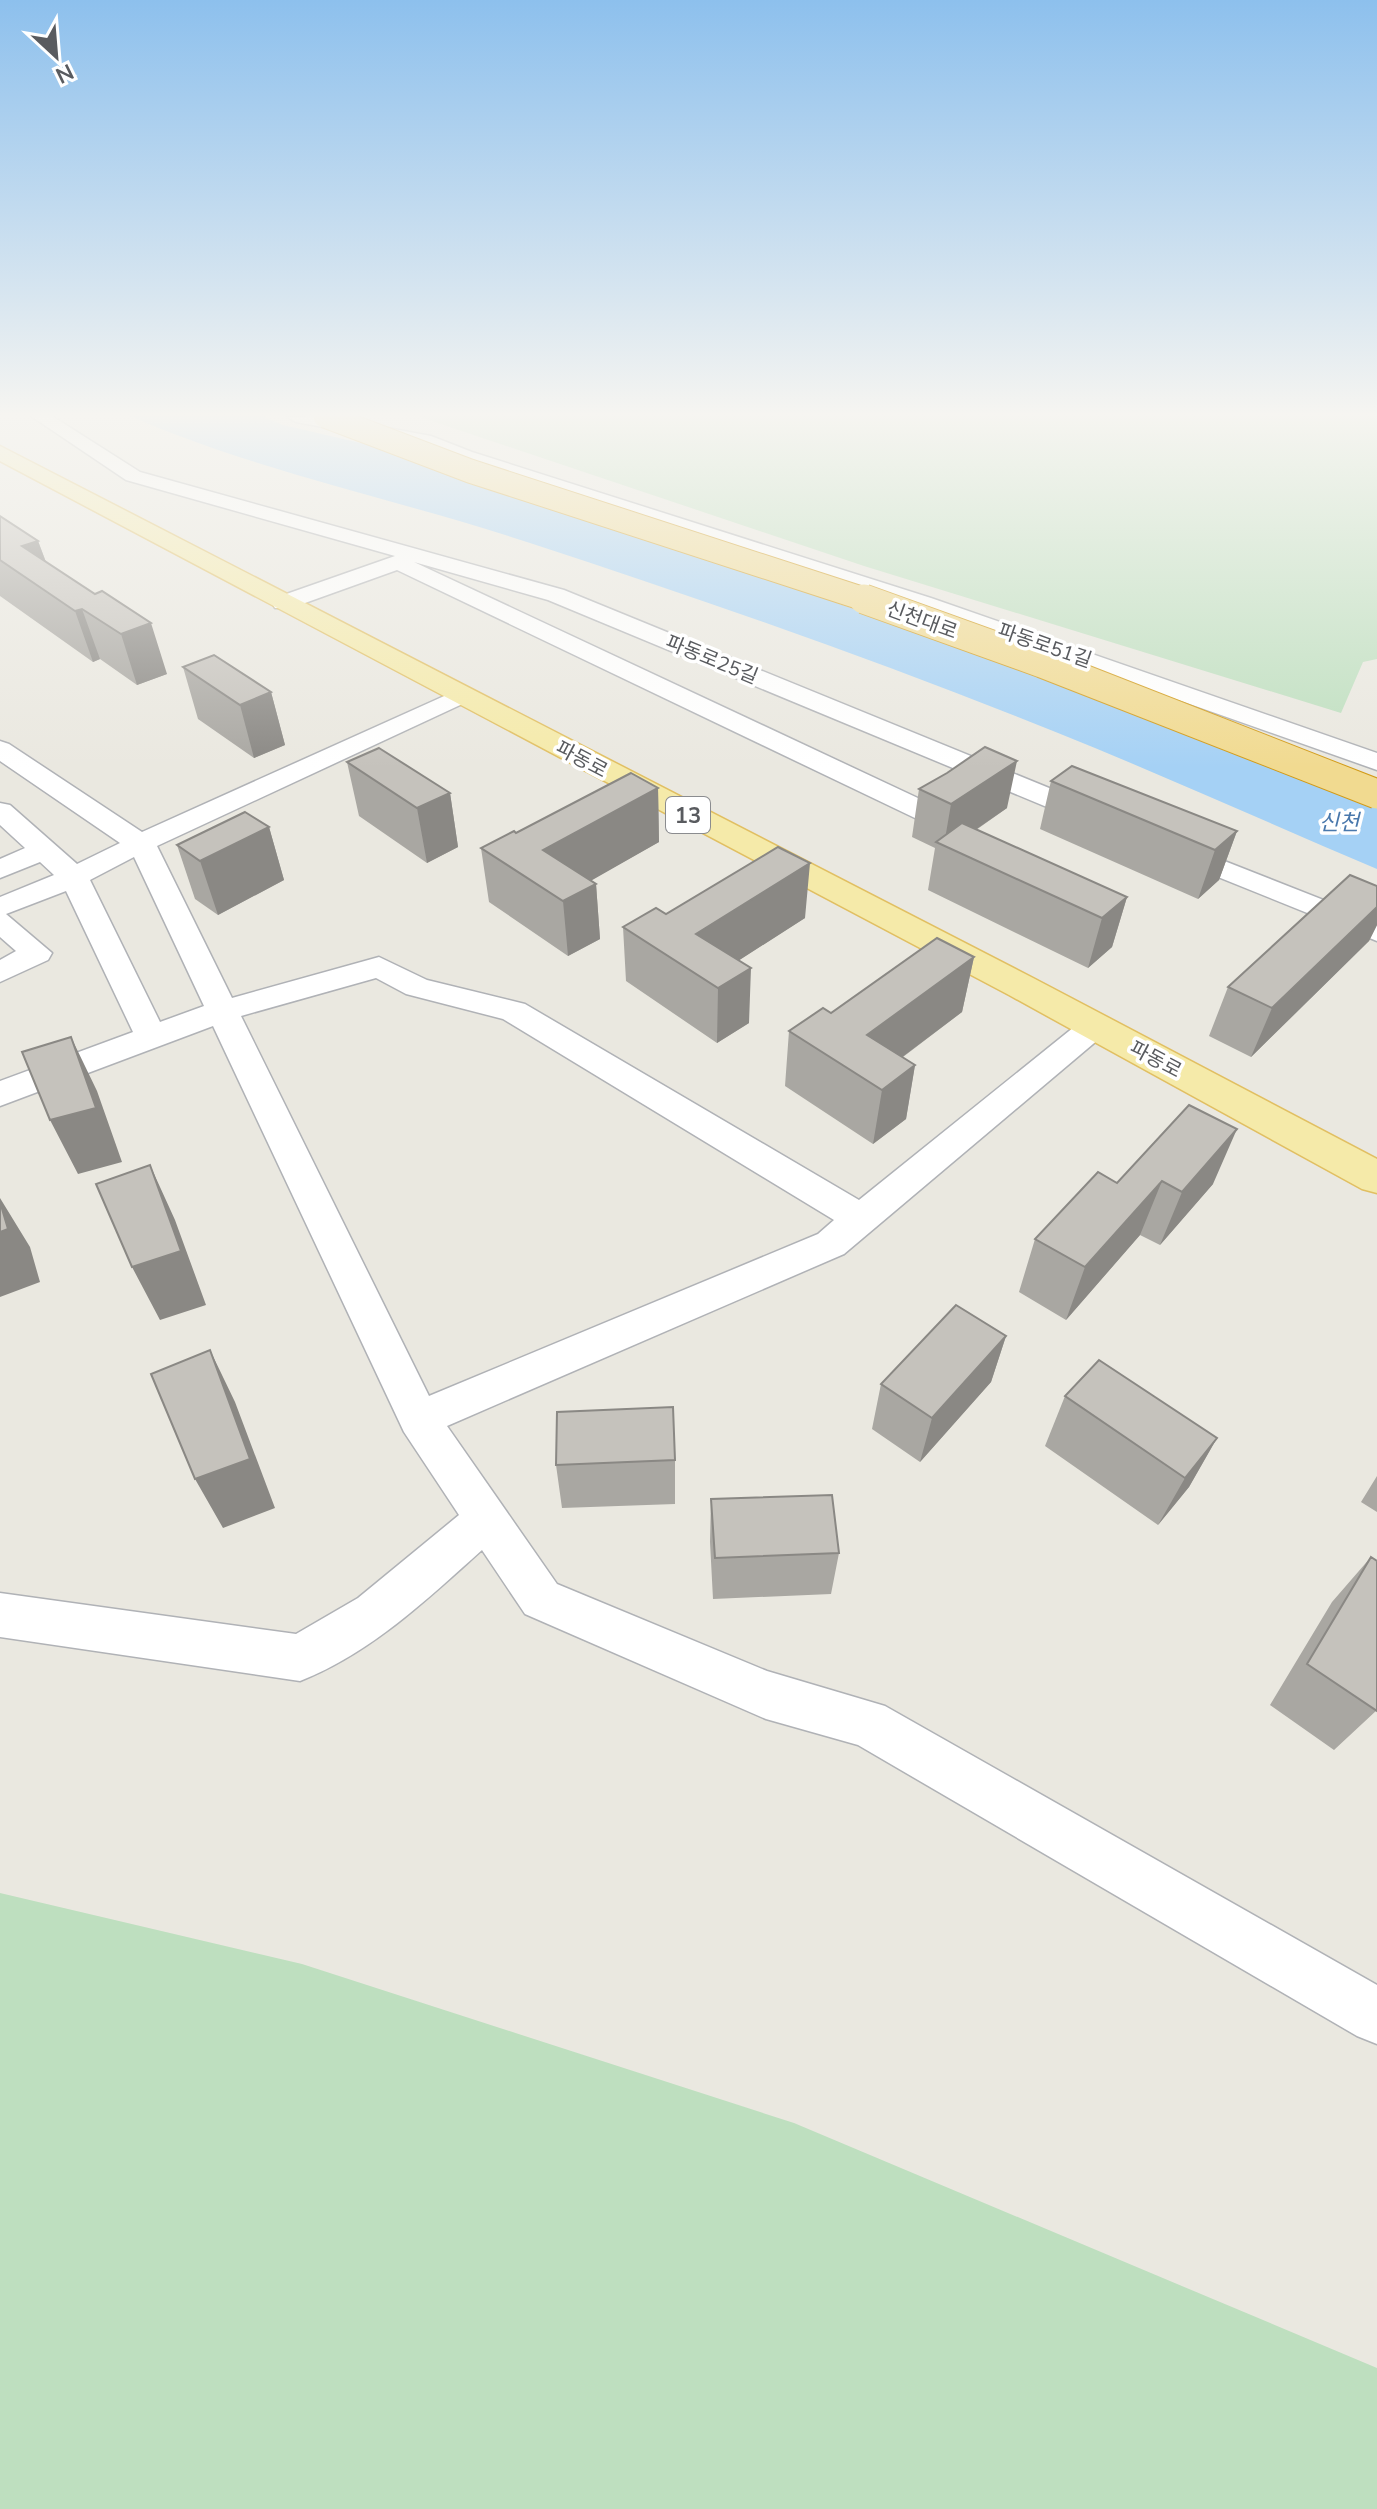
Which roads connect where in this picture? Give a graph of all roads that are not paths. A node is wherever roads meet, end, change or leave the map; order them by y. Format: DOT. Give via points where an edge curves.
graph roads {
  1 [pos="152,533"];
  2 [pos="321,533"];
  3 [pos="661,533"];
  4 [pos="695,533"];
  5 [pos="708,533"];
  6 [pos="407,559"];
  7 [pos="283,603"];
  8 [pos="462,695"];
  9 [pos="0,749"];
  10 [pos="1377,762"];
  11 [pos="1377,777"];
  12 [pos="1377,794"];
  13 [pos="0,811"];
  14 [pos="927,813"];
  15 [pos="1113,824"];
  16 [pos="1157,842"];
  17 [pos="139,844"];
  18 [pos="44,850"];
  19 [pos="0,869"];
  20 [pos="74,877"];
  21 [pos="0,907"];
  22 [pos="0,922"];
  23 [pos="1377,932"];
  24 [pos="0,972"];
  25 [pos="222,1011"];
  26 [pos="1095,1026"];
  27 [pos="151,1037"];
  28 [pos="0,1059"];
  29 [pos="13,1089"];
  30 [pos="1377,1178"];
  31 [pos="861,1219"];
  32 [pos="419,1419"];
  33 [pos="486,1519"];
  34 [pos="0,1615"];
  35 [pos="1377,2016"];
  1 -- 7 [label="main road, 파동로 / 13"];
  2 -- 6 [label="street, 파동로25길"];
  3 -- 12 [label="highway, 신천대로, bridge" via="1028,658"];
  4 -- 11 [label="highway, 신천대로" via="1070,659"];
  5 -- 10 [label="street, 파동로51길"];
  6 -- 7 [label="street"];
  6 -- 14 [label="street"];
  6 -- 15 [label="street, 파동로25길" via="556,595"];
  7 -- 8 [label="main road, 파동로 / 13"];
  8 -- 17 [label="street"];
  8 -- 26 [label="main road, 파동로 / 13"];
  9 -- 17 [label="street"];
  13 -- 18 [label="street"];
  16 -- 23 [label="street"];
  17 -- 20 [label="street"];
  17 -- 25 [label="street"];
  18 -- 19 [label="street"];
  18 -- 20 [label="street"];
  20 -- 21 [label="street"];
  20 -- 27 [label="street"];
  22 -- 24 [label="street" via="37,953"];
  25 -- 27 [label="street"];
  25 -- 31 [label="street" via="379,967 417,987 514,1011"];
  25 -- 32 [label="street"];
  26 -- 30 [label="main road, 파동로 / 13"];
  26 -- 31 [label="street"];
  27 -- 29 [label="street"];
  28 -- 29 [label="street"];
  31 -- 32 [label="street" via="831,1244"];
  32 -- 33 [label="street"];
  33 -- 34 [label="street" via="375,1614 300,1658"];
  33 -- 35 [label="street" via="541,1599 766,1695 868,1723"];
}
